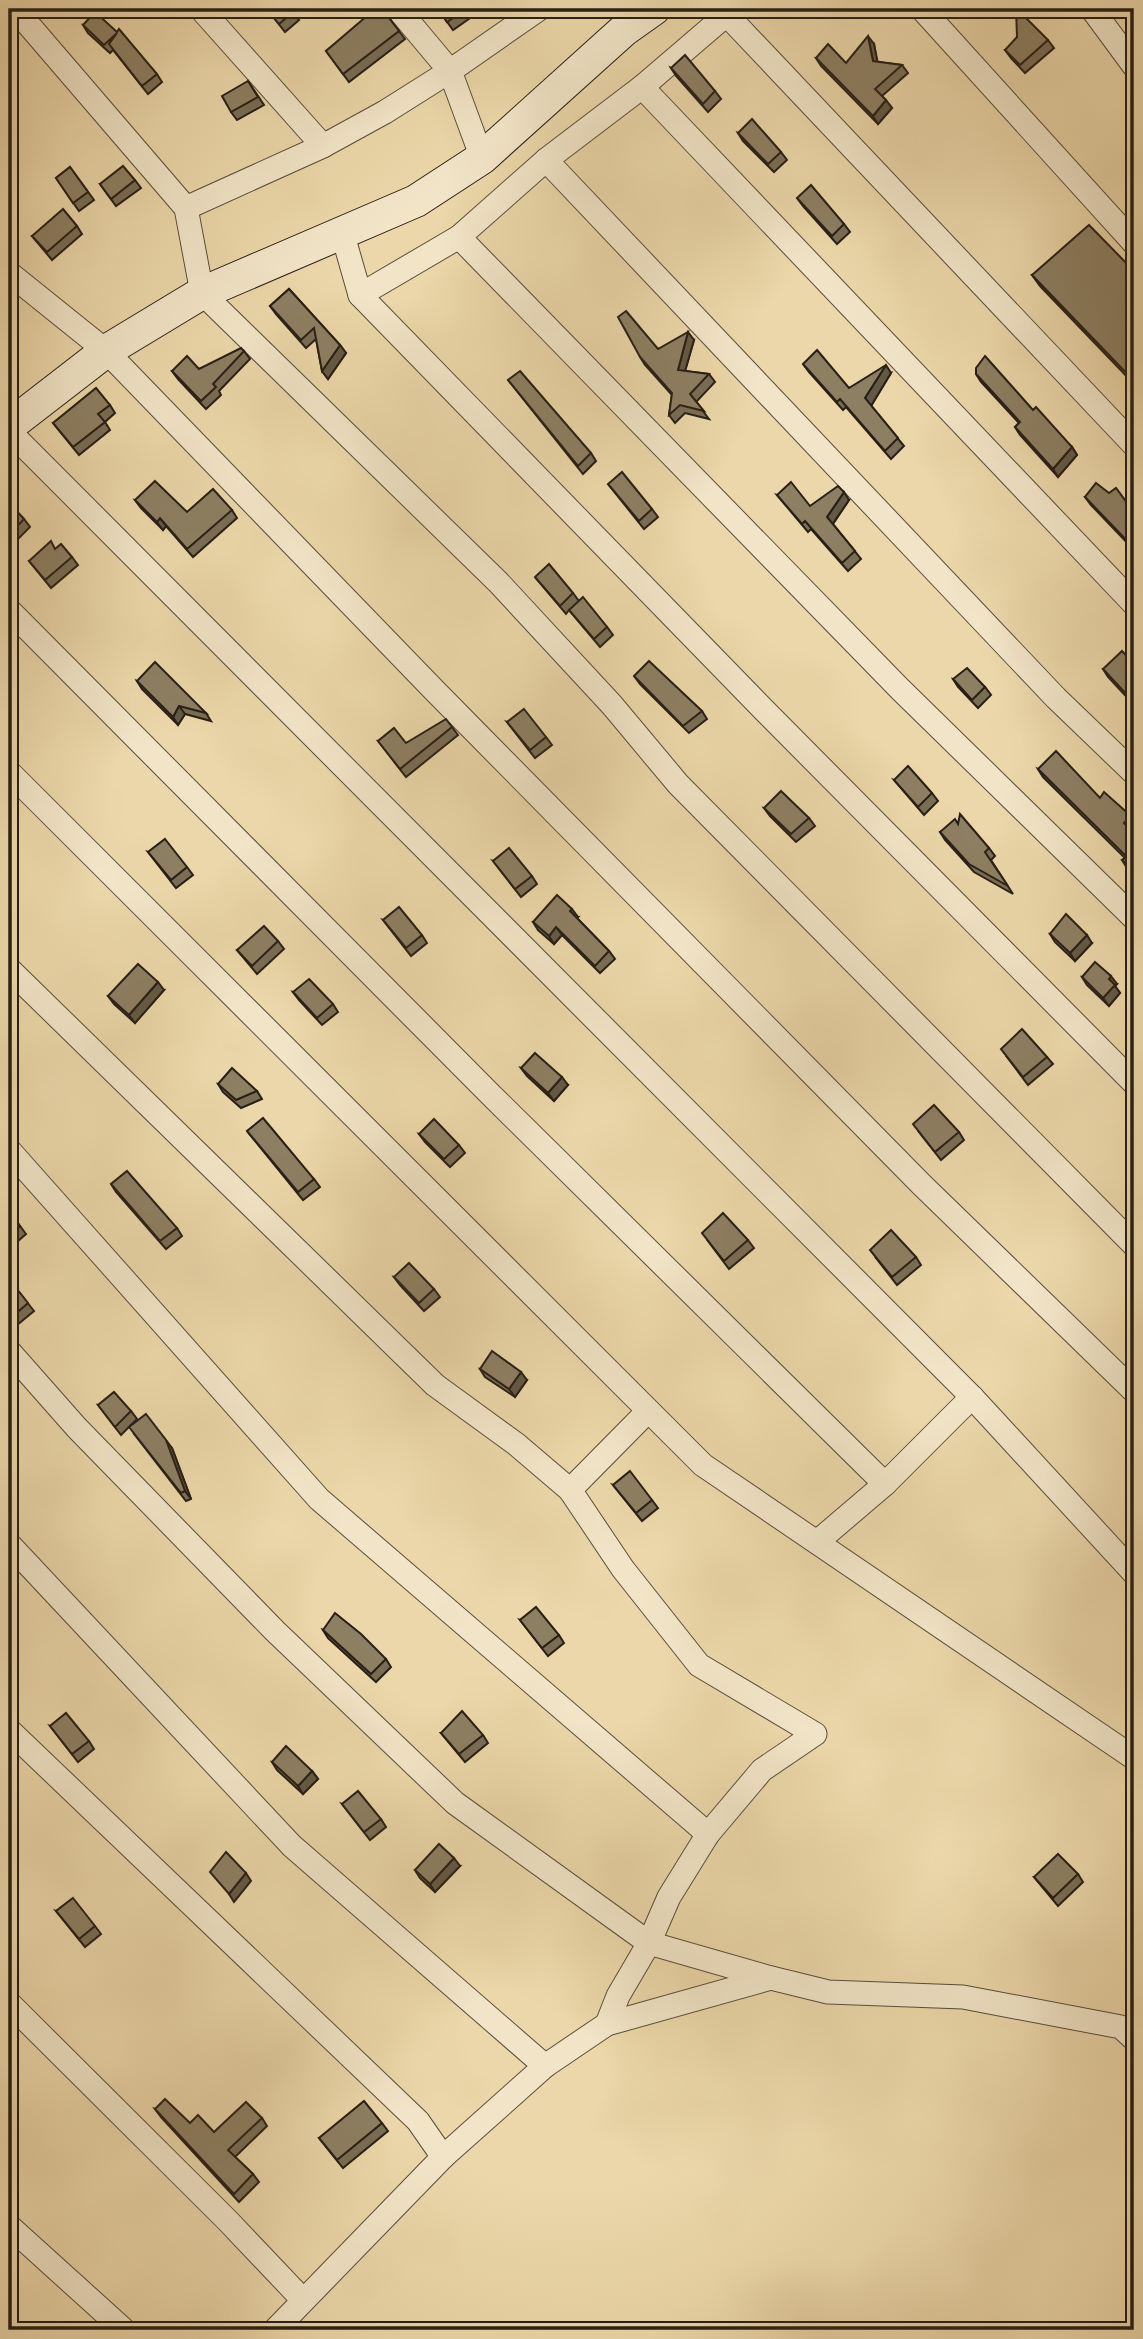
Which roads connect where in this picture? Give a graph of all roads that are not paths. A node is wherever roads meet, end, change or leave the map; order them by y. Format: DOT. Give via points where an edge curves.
graph roads {
  1 [pos="15,9"];
  2 [pos="201,9"];
  3 [pos="398,9"];
  4 [pos="540,9"];
  5 [pos="654,9"];
  6 [pos="922,9"];
  7 [pos="1092,9"];
  8 [pos="730,11"];
  9 [pos="1134,66"];
  10 [pos="450,71"];
  11 [pos="642,87"];
  12 [pos="323,146"];
  13 [pos="482,158"];
  14 [pos="546,160"];
  15 [pos="186,208"];
  16 [pos="342,232"];
  17 [pos="459,237"];
  18 [pos="1134,243"];
  19 [pos="9,273"];
  20 [pos="202,293"];
  21 [pos="360,295"];
  22 [pos="106,351"];
  23 [pos="9,428"];
  24 [pos="1134,446"];
  25 [pos="1134,604"];
  26 [pos="9,610"];
  27 [pos="9,772"];
  28 [pos="1134,773"];
  29 [pos="1134,918"];
  30 [pos="9,969"];
  31 [pos="1134,1083"];
  32 [pos="9,1150"];
  33 [pos="1134,1245"];
  34 [pos="9,1352"];
  35 [pos="1134,1391"];
  36 [pos="972,1397"];
  37 [pos="648,1411"];
  38 [pos="885,1484"];
  39 [pos="570,1490"];
  40 [pos="817,1542"];
  41 [pos="9,1544"];
  42 [pos="1134,1573"];
  43 [pos="9,1730"];
  44 [pos="1134,1758"];
  45 [pos="708,1834"];
  46 [pos="649,1943"];
  47 [pos="771,1978"];
  48 [pos="9,2003"];
  49 [pos="607,2024"];
  50 [pos="1134,2039"];
  51 [pos="545,2066"];
  52 [pos="443,2157"];
  53 [pos="9,2226"];
  54 [pos="303,2300"];
  55 [pos="124,2330"];
  56 [pos="275,2330"];
  1 -- 15 [label="street"];
  2 -- 12 [label="street"];
  3 -- 10 [label="street"];
  4 -- 10 [label="street"];
  5 -- 13 [label="street" via="623,31"];
  6 -- 18 [label="street"];
  7 -- 9 [label="street"];
  8 -- 11 [label="street"];
  8 -- 24 [label="street"];
  10 -- 12 [label="street"];
  10 -- 13 [label="street"];
  11 -- 14 [label="street"];
  11 -- 25 [label="street"];
  12 -- 15 [label="street"];
  13 -- 16 [label="street" via="416,201"];
  14 -- 17 [label="street"];
  14 -- 28 [label="street" via="1056,698"];
  15 -- 20 [label="street"];
  16 -- 20 [label="street"];
  16 -- 21 [label="street"];
  17 -- 21 [label="street"];
  17 -- 29 [label="street" via="900,689"];
  19 -- 22 [label="street"];
  20 -- 22 [label="street"];
  20 -- 33 [label="street" via="498,582 678,784"];
  21 -- 31 [label="street"];
  22 -- 23 [label="street"];
  22 -- 35 [label="street" via="922,1185"];
  23 -- 36 [label="street"];
  26 -- 38 [label="street"];
  27 -- 37 [label="street"];
  30 -- 39 [label="street" via="435,1385"];
  32 -- 45 [label="street" via="319,1499"];
  34 -- 46 [label="street" via="275,1631 456,1803"];
  36 -- 38 [label="street"];
  36 -- 42 [label="street"];
  37 -- 39 [label="street"];
  37 -- 40 [label="street" via="703,1465"];
  38 -- 40 [label="street"];
  39 -- 45 [label="street" via="623,1569 699,1665 814,1734 762,1770"];
  40 -- 44 [label="street"];
  41 -- 51 [label="street" via="292,1846"];
  43 -- 52 [label="street" via="418,2121"];
  45 -- 46 [label="street" via="669,1897"];
  46 -- 47 [label="street"];
  46 -- 49 [label="street"];
  47 -- 49 [label="street"];
  47 -- 50 [label="street" via="828,1992 963,1997 1121,2027"];
  48 -- 54 [label="street"];
  49 -- 51 [label="street"];
  51 -- 52 [label="street"];
  52 -- 54 [label="street"];
  53 -- 55 [label="street"];
  54 -- 56 [label="street"];
}
